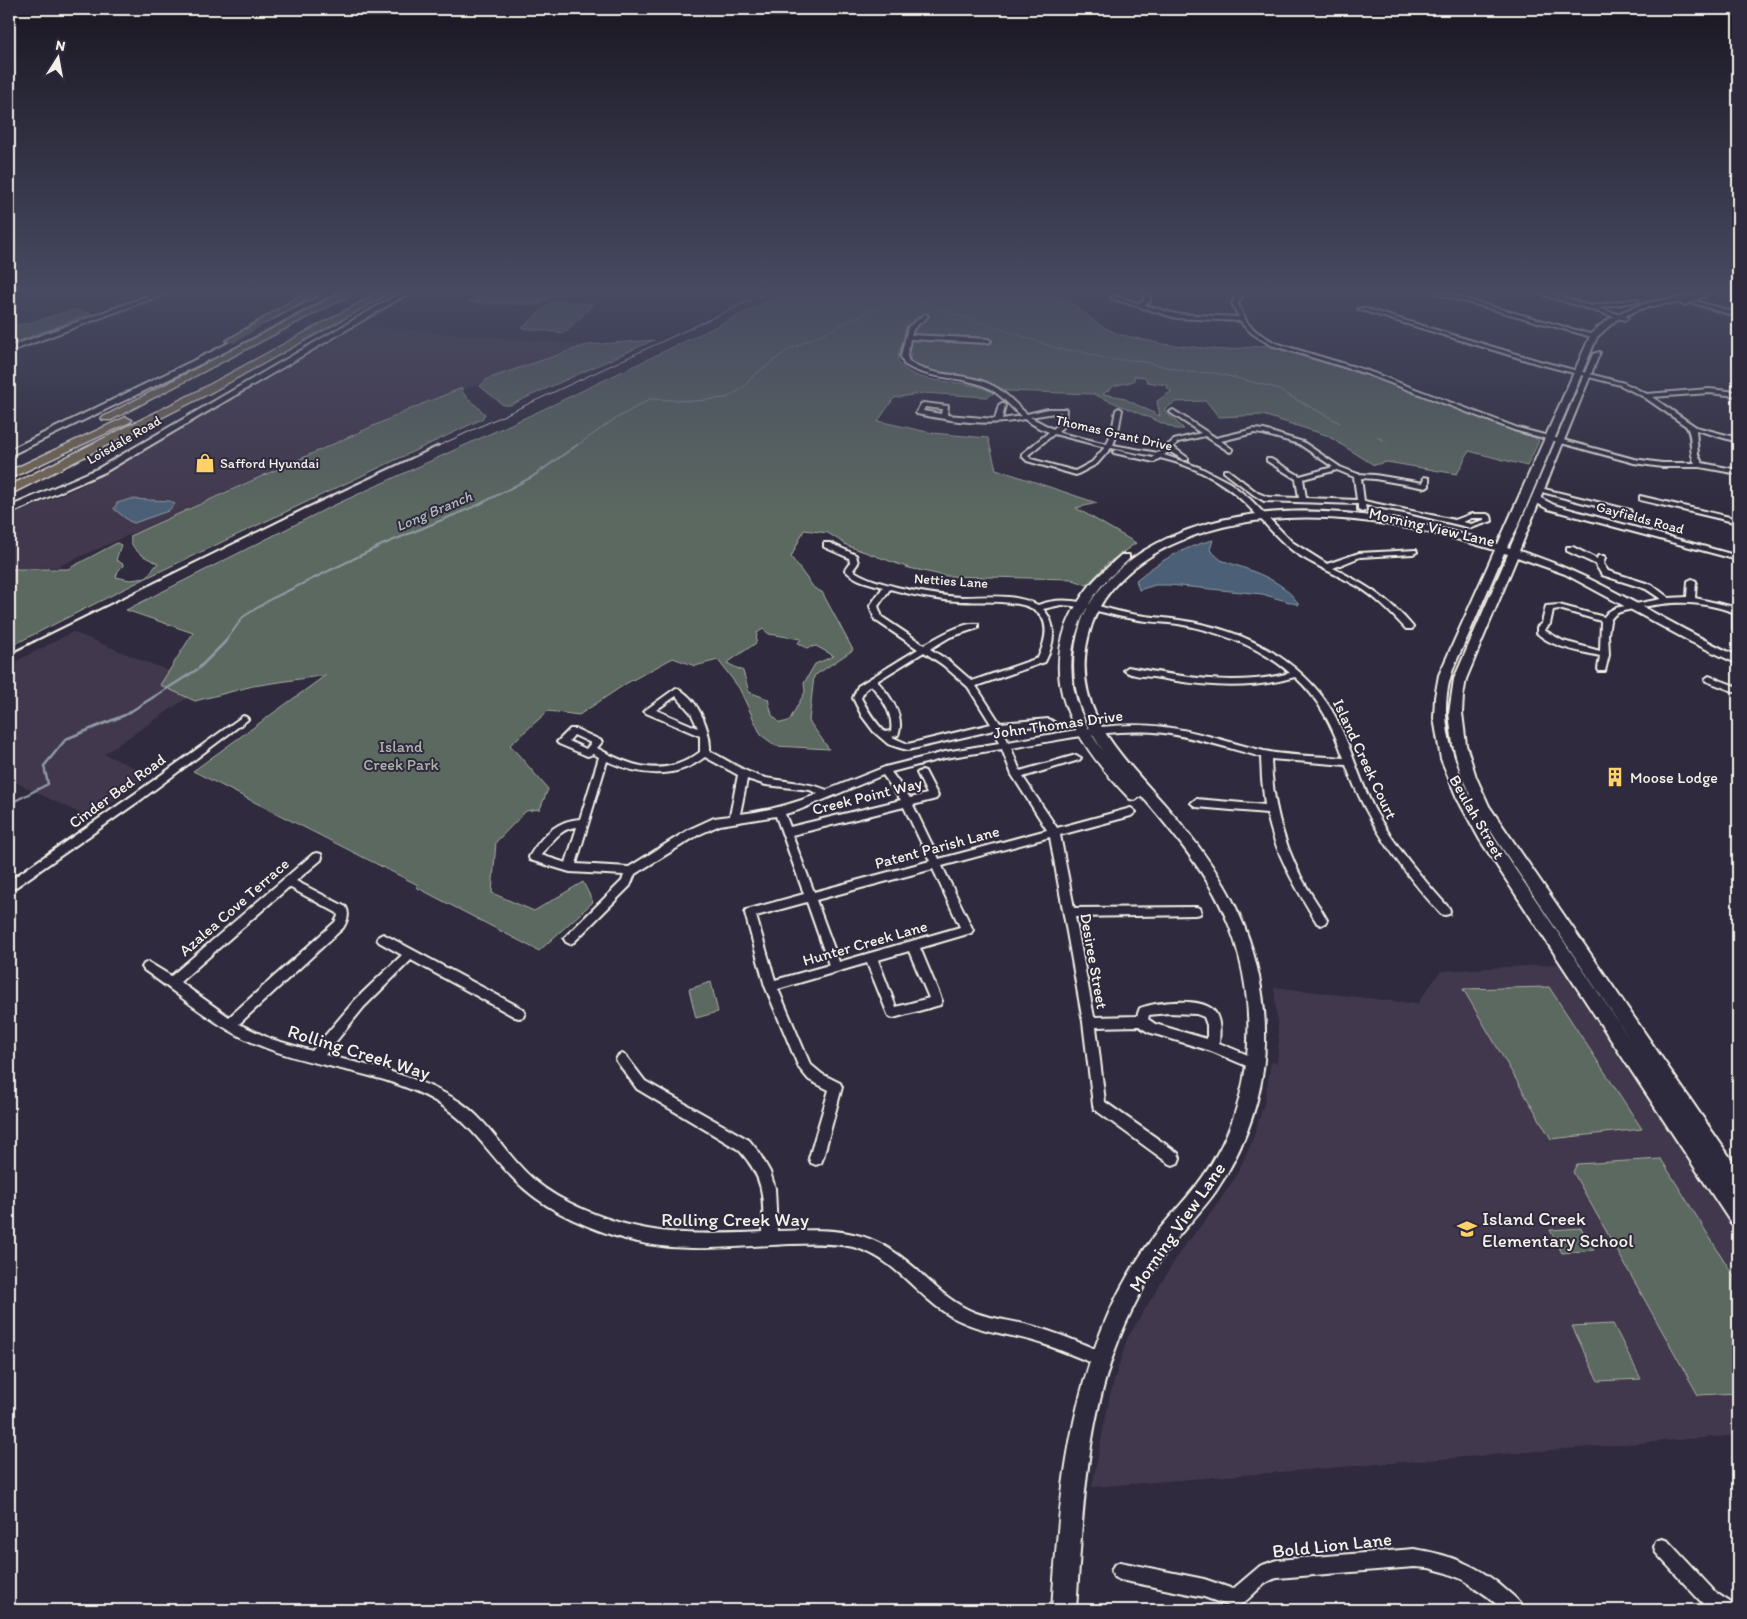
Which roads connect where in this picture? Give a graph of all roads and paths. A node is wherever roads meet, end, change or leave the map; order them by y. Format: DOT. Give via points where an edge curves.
graph roads {
  1 [pos="174,369"];
  2 [pos="184,369"];
  3 [pos="205,369"];
  4 [pos="226,369"];
  5 [pos="248,369"];
  6 [pos="275,369"];
  7 [pos="912,369"];
  8 [pos="1354,369"];
  9 [pos="1564,369"];
  10 [pos="1581,369"];
  11 [pos="1592,369"];
  12 [pos="242,372"];
  13 [pos="1579,373"];
  14 [pos="1589,375"];
  15 [pos="1738,394"];
  16 [pos="1646,396"];
  17 [pos="1002,405"];
  18 [pos="1119,410"];
  19 [pos="1174,412"];
  20 [pos="944,415"];
  21 [pos="1024,416"];
  22 [pos="998,421"];
  23 [pos="1688,424"];
  24 [pos="1053,432"];
  25 [pos="1206,434"];
  26 [pos="1550,438"];
  27 [pos="1216,440"];
  28 [pos="1738,440"];
  29 [pos="1561,441"];
  30 [pos="1111,445"];
  31 [pos="1168,447"];
  32 [pos="9,448"];
  33 [pos="1230,450"];
  34 [pos="1116,452"];
  35 [pos="9,453"];
  36 [pos="1160,455"];
  37 [pos="1186,459"];
  38 [pos="1269,460"];
  39 [pos="1700,465"];
  40 [pos="9,466"];
  41 [pos="1338,468"];
  42 [pos="1226,471"];
  43 [pos="1738,472"];
  44 [pos="9,475"];
  45 [pos="1358,476"];
  46 [pos="1235,478"];
  47 [pos="1299,478"];
  48 [pos="1426,478"];
  49 [pos="1223,482"];
  50 [pos="9,491"];
  51 [pos="1538,494"];
  52 [pos="9,498"];
  53 [pos="1643,498"];
  54 [pos="1303,500"];
  55 [pos="1361,506"];
  56 [pos="9,511"];
  57 [pos="1627,512"];
  58 [pos="1259,513"];
  59 [pos="1738,521"];
  60 [pos="1457,522"];
  61 [pos="827,545"];
  62 [pos="1509,548"];
  63 [pos="1570,549"];
  64 [pos="1413,552"];
  65 [pos="1738,558"];
  66 [pos="1327,567"];
  67 [pos="1692,581"];
  68 [pos="888,586"];
  69 [pos="1738,593"];
  70 [pos="1666,599"];
  71 [pos="1691,599"];
  72 [pos="1637,606"];
  73 [pos="1087,607"];
  74 [pos="1039,608"];
  75 [pos="1738,611"];
  76 [pos="1606,620"];
  77 [pos="974,626"];
  78 [pos="1409,627"];
  79 [pos="1737,630"];
  80 [pos="923,648"];
  81 [pos="1605,655"];
  82 [pos="1738,660"];
  83 [pos="1602,669"];
  84 [pos="1128,670"];
  85 [pos="1297,674"];
  86 [pos="1709,679"];
  87 [pos="872,680"];
  88 [pos="971,685"];
  89 [pos="1738,690"];
  90 [pos="243,719"];
  91 [pos="1049,722"];
  92 [pos="997,726"];
  93 [pos="1096,731"];
  94 [pos="1082,733"];
  95 [pos="704,734"];
  96 [pos="884,735"];
  97 [pos="1005,746"];
  98 [pos="592,749"];
  99 [pos="705,754"];
  100 [pos="1266,755"];
  101 [pos="604,756"];
  102 [pos="1076,758"];
  103 [pos="1348,762"];
  104 [pos="885,770"];
  105 [pos="922,773"];
  106 [pos="743,774"];
  107 [pos="1017,775"];
  108 [pos="828,794"];
  109 [pos="906,802"];
  110 [pos="1196,803"];
  111 [pos="1269,809"];
  112 [pos="779,812"];
  113 [pos="1131,812"];
  114 [pos="734,819"];
  115 [pos="583,823"];
  116 [pos="1178,831"];
  117 [pos="786,832"];
  118 [pos="1054,832"];
  119 [pos="317,857"];
  120 [pos="936,864"];
  121 [pos="570,868"];
  122 [pos="631,871"];
  123 [pos="288,882"];
  124 [pos="9,886"];
  125 [pos="810,897"];
  126 [pos="1196,911"];
  127 [pos="1445,912"];
  128 [pos="1070,913"];
  129 [pos="1321,920"];
  130 [pos="383,939"];
  131 [pos="570,939"];
  132 [pos="913,946"];
  133 [pos="410,954"];
  134 [pos="871,958"];
  135 [pos="148,967"];
  136 [pos="836,968"];
  137 [pos="172,982"];
  138 [pos="772,986"];
  139 [pos="519,1013"];
  140 [pos="1140,1021"];
  141 [pos="1089,1022"];
  142 [pos="229,1025"];
  143 [pos="1213,1046"];
  144 [pos="314,1058"];
  145 [pos="622,1060"];
  146 [pos="1256,1064"];
  147 [pos="1716,1152"];
  148 [pos="1696,1154"];
  149 [pos="816,1158"];
  150 [pos="1173,1158"];
  151 [pos="1738,1185"];
  152 [pos="1738,1216"];
  153 [pos="770,1237"];
  154 [pos="1101,1359"];
  155 [pos="1662,1547"];
  156 [pos="1120,1571"];
  157 [pos="1064,1610"];
  158 [pos="1515,1610"];
  159 [pos="1727,1610"];
  1 -- 32 [label="main road"];
  2 -- 35 [label="main road"];
  3 -- 40 [label="highway"];
  4 -- 44 [label="highway"];
  5 -- 12 [label="highway"];
  6 -- 56 [label="main road, Loisdale Road" via="102,470"];
  7 -- 21 [label="street, Thomas Grant Drive" via="927,375 984,383 1009,398"];
  8 -- 26 [label="street" via="1508,426"];
  9 -- 13 [label="street"];
  10 -- 13 [label="main road, Beulah Street"];
  11 -- 14 [label="main road, Beulah Street"];
  12 -- 50 [label="highway"];
  12 -- 52 [label="highway" via="68,476"];
  13 -- 14 [label="street"];
  13 -- 26 [label="main road, Beulah Street"];
  14 -- 16 [label="street" via="1622,384"];
  14 -- 29 [label="main road, Beulah Street"];
  15 -- 16 [label="street" via="1708,392"];
  16 -- 23 [label="street"];
  17 -- 22 [label="street"];
  18 -- 30 [label="street" via="1118,426"];
  19 -- 25 [label="street"];
  20 -- 22 [label="street"];
  21 -- 22 [label="street"];
  21 -- 24 [label="street, Thomas Grant Drive"];
  21 -- 24 [label="street" via="1064,410 1064,423"];
  23 -- 28 [label="street"];
  23 -- 39 [label="street" via="1694,432 1693,453"];
  24 -- 30 [label="street, Thomas Grant Drive"];
  24 -- 30 [label="street" via="1025,453 1025,458 1076,473 1106,453"];
  25 -- 27 [label="street"];
  25 -- 31 [label="street" via="1176,441"];
  26 -- 29 [label="street"];
  26 -- 62 [label="main road, Beulah Street"];
  27 -- 33 [label="street"];
  27 -- 41 [label="street" via="1254,431 1264,432 1300,444"];
  29 -- 39 [label="street" via="1634,461"];
  29 -- 51 [label="main road, Beulah Street"];
  30 -- 36 [label="street, Thomas Grant Drive"];
  31 -- 36 [label="street"];
  31 -- 37 [label="street"];
  34 -- 36 [label="street" via="1150,460"];
  36 -- 49 [label="street, Thomas Grant Drive"];
  38 -- 47 [label="street"];
  39 -- 43 [label="street"];
  41 -- 45 [label="street"];
  41 -- 47 [label="street"];
  42 -- 46 [label="street"];
  45 -- 48 [label="street" via="1426,486"];
  45 -- 55 [label="street"];
  46 -- 49 [label="street"];
  46 -- 54 [label="street" via="1267,498"];
  47 -- 54 [label="street"];
  49 -- 58 [label="street, Thomas Grant Drive"];
  51 -- 57 [label="street"];
  51 -- 62 [label="main road, Beulah Street"];
  51 -- 65 [label="street, Gayfields Road" via="1551,507"];
  53 -- 59 [label="street"];
  54 -- 55 [label="street"];
  55 -- 58 [label="main road, Morning View Lane" via="1290,508"];
  55 -- 60 [label="street"];
  55 -- 62 [label="main road, Morning View Lane"];
  58 -- 62 [label="main road, Morning View Lane" via="1370,517"];
  58 -- 66 [label="street, Thomas Grant Drive" via="1293,547"];
  58 -- 73 [label="main road, Morning View Lane" via="1207,528 1157,548 1116,577"];
  61 -- 68 [label="street, Netties Lane" via="853,557 854,563 849,570 853,575"];
  62 -- 72 [label="main road"];
  62 -- 147 [label="main road, Beulah Street" via="1456,693 1455,726 1464,766 1483,808 1503,839"];
  62 -- 148 [label="main road, Beulah Street" via="1454,654 1441,690 1439,723 1448,764 1485,836"];
  63 -- 70 [label="street" via="1600,561 1605,573 1649,587"];
  64 -- 66 [label="street" via="1359,556"];
  66 -- 78 [label="street, Thomas Grant Drive" via="1372,593"];
  67 -- 71 [label="street"];
  68 -- 74 [label="street, Netties Lane" via="932,596 1009,598"];
  68 -- 80 [label="street, Desiree Street" via="874,606 878,618"];
  69 -- 75 [label="street"];
  70 -- 71 [label="street"];
  70 -- 72 [label="street"];
  71 -- 75 [label="street"];
  72 -- 76 [label="street" via="1620,609"];
  72 -- 82 [label="main road" via="1685,636"];
  73 -- 74 [label="street" via="1057,602"];
  73 -- 85 [label="street, Island Creek Court" via="1180,622 1224,633 1269,654"];
  73 -- 93 [label="main road, Morning View Lane" via="1078,670 1084,703"];
  73 -- 94 [label="main road, Morning View Lane" via="1068,634 1064,667 1069,700"];
  74 -- 88 [label="street" via="1049,622 1049,639 1042,660"];
  75 -- 79 [label="street"];
  76 -- 81 [label="street"];
  76 -- 81 [label="street" via="1560,607 1549,608 1547,621 1540,631 1543,636"];
  77 -- 80 [label="street"];
  80 -- 87 [label="street"];
  80 -- 88 [label="street, Desiree Street" via="946,662"];
  81 -- 83 [label="street"];
  84 -- 85 [label="street" via="1232,685 1266,683"];
  85 -- 103 [label="street, Island Creek Court" via="1324,705"];
  86 -- 89 [label="street"];
  87 -- 96 [label="street" via="861,688 857,698 863,712"];
  87 -- 96 [label="street" via="893,714 897,727 895,734"];
  88 -- 92 [label="street, Desiree Street"];
  90 -- 124 [label="street, Cinder Bed Road"];
  91 -- 92 [label="street"];
  92 -- 96 [label="street" via="908,747 898,746"];
  92 -- 97 [label="street, Desiree Street"];
  93 -- 94 [label="street, John Thomas Drive"];
  93 -- 100 [label="street, John Thomas Drive" via="1124,728 1162,730"];
  93 -- 116 [label="main road, Morning View Lane" via="1111,754"];
  94 -- 97 [label="street, John Thomas Drive"];
  94 -- 116 [label="main road, Morning View Lane" via="1099,758 1122,782"];
  95 -- 95 [label="street" via="694,707 676,690 649,711"];
  95 -- 99 [label="street"];
  97 -- 104 [label="street, John Thomas Drive" via="945,755"];
  97 -- 107 [label="street, Desiree Street"];
  98 -- 101 [label="street"];
  99 -- 101 [label="street" via="691,764 655,772 639,770"];
  99 -- 106 [label="street"];
  100 -- 103 [label="street, John Thomas Drive"];
  100 -- 111 [label="street"];
  101 -- 115 [label="street"];
  102 -- 107 [label="street"];
  103 -- 127 [label="street, Island Creek Court" via="1383,834"];
  104 -- 108 [label="street, John Thomas Drive"];
  104 -- 109 [label="street"];
  105 -- 109 [label="street, Creek Point Way" via="933,796"];
  106 -- 108 [label="street" via="766,781 802,785"];
  106 -- 114 [label="street"];
  107 -- 118 [label="street, Desiree Street"];
  108 -- 112 [label="street, John Thomas Drive"];
  109 -- 117 [label="street, Creek Point Way"];
  109 -- 120 [label="street"];
  110 -- 111 [label="street"];
  111 -- 129 [label="street" via="1287,860"];
  112 -- 114 [label="street, John Thomas Drive"];
  112 -- 117 [label="street"];
  113 -- 118 [label="street, Patent Parish Lane"];
  114 -- 122 [label="street, John Thomas Drive" via="718,820 703,826"];
  115 -- 121 [label="street"];
  115 -- 121 [label="street" via="569,822 561,826 534,857"];
  116 -- 146 [label="main road, Morning View Lane" via="1220,888 1241,933 1256,997"];
  117 -- 125 [label="street"];
  118 -- 120 [label="street, Patent Parish Lane"];
  118 -- 128 [label="street, Desiree Street"];
  119 -- 123 [label="street, Azalea Cove Terrace"];
  120 -- 125 [label="street, Patent Parish Lane"];
  120 -- 132 [label="street, Hunter Creek Lane" via="967,930"];
  121 -- 122 [label="street"];
  122 -- 131 [label="street" via="626,883"];
  123 -- 137 [label="street, Azalea Cove Terrace"];
  123 -- 142 [label="street" via="342,910 344,916"];
  125 -- 136 [label="street"];
  125 -- 138 [label="street, Patent Parish Lane" via="750,913"];
  126 -- 128 [label="street"];
  128 -- 141 [label="street, Desiree Street"];
  130 -- 133 [label="street"];
  132 -- 134 [label="street, Hunter Creek Lane"];
  132 -- 134 [label="street" via="936,1000 893,1014"];
  133 -- 139 [label="street"];
  133 -- 144 [label="street" via="360,1003"];
  134 -- 136 [label="street, Hunter Creek Lane"];
  135 -- 137 [label="street, Rolling Creek Way"];
  136 -- 138 [label="street, Hunter Creek Lane"];
  137 -- 142 [label="street, Rolling Creek Way"];
  138 -- 149 [label="street" via="807,1072 836,1086"];
  140 -- 141 [label="street"];
  140 -- 143 [label="street" via="1152,1028"];
  140 -- 143 [label="street" via="1144,1012 1152,1008 1200,1008 1209,1012 1213,1021"];
  141 -- 150 [label="street, Desiree Street" via="1099,1105"];
  142 -- 144 [label="street, Rolling Creek Way" via="268,1044"];
  143 -- 146 [label="street"];
  144 -- 153 [label="street, Rolling Creek Way" via="386,1076 456,1107 530,1185 587,1219 619,1231 665,1240"];
  145 -- 153 [label="street" via="641,1085 744,1145 756,1157 766,1175 771,1194"];
  146 -- 154 [label="main road, Morning View Lane" via="1249,1097 1225,1158 1210,1183 1160,1244 1138,1278"];
  147 -- 148 [label="main road"];
  147 -- 151 [label="main road, Beulah Street"];
  148 -- 152 [label="main road, Beulah Street"];
  153 -- 154 [label="street, Rolling Creek Way" via="855,1240 879,1249 946,1306 965,1316 1042,1336"];
  154 -- 157 [label="main road, Morning View Lane" via="1081,1442"];
  155 -- 159 [label="street" via="1710,1599"];
  156 -- 158 [label="street, Bold Lion Lane" via="1204,1588 1236,1599 1266,1572 1277,1569 1414,1558 1436,1560 1466,1571 1488,1585"];
}
